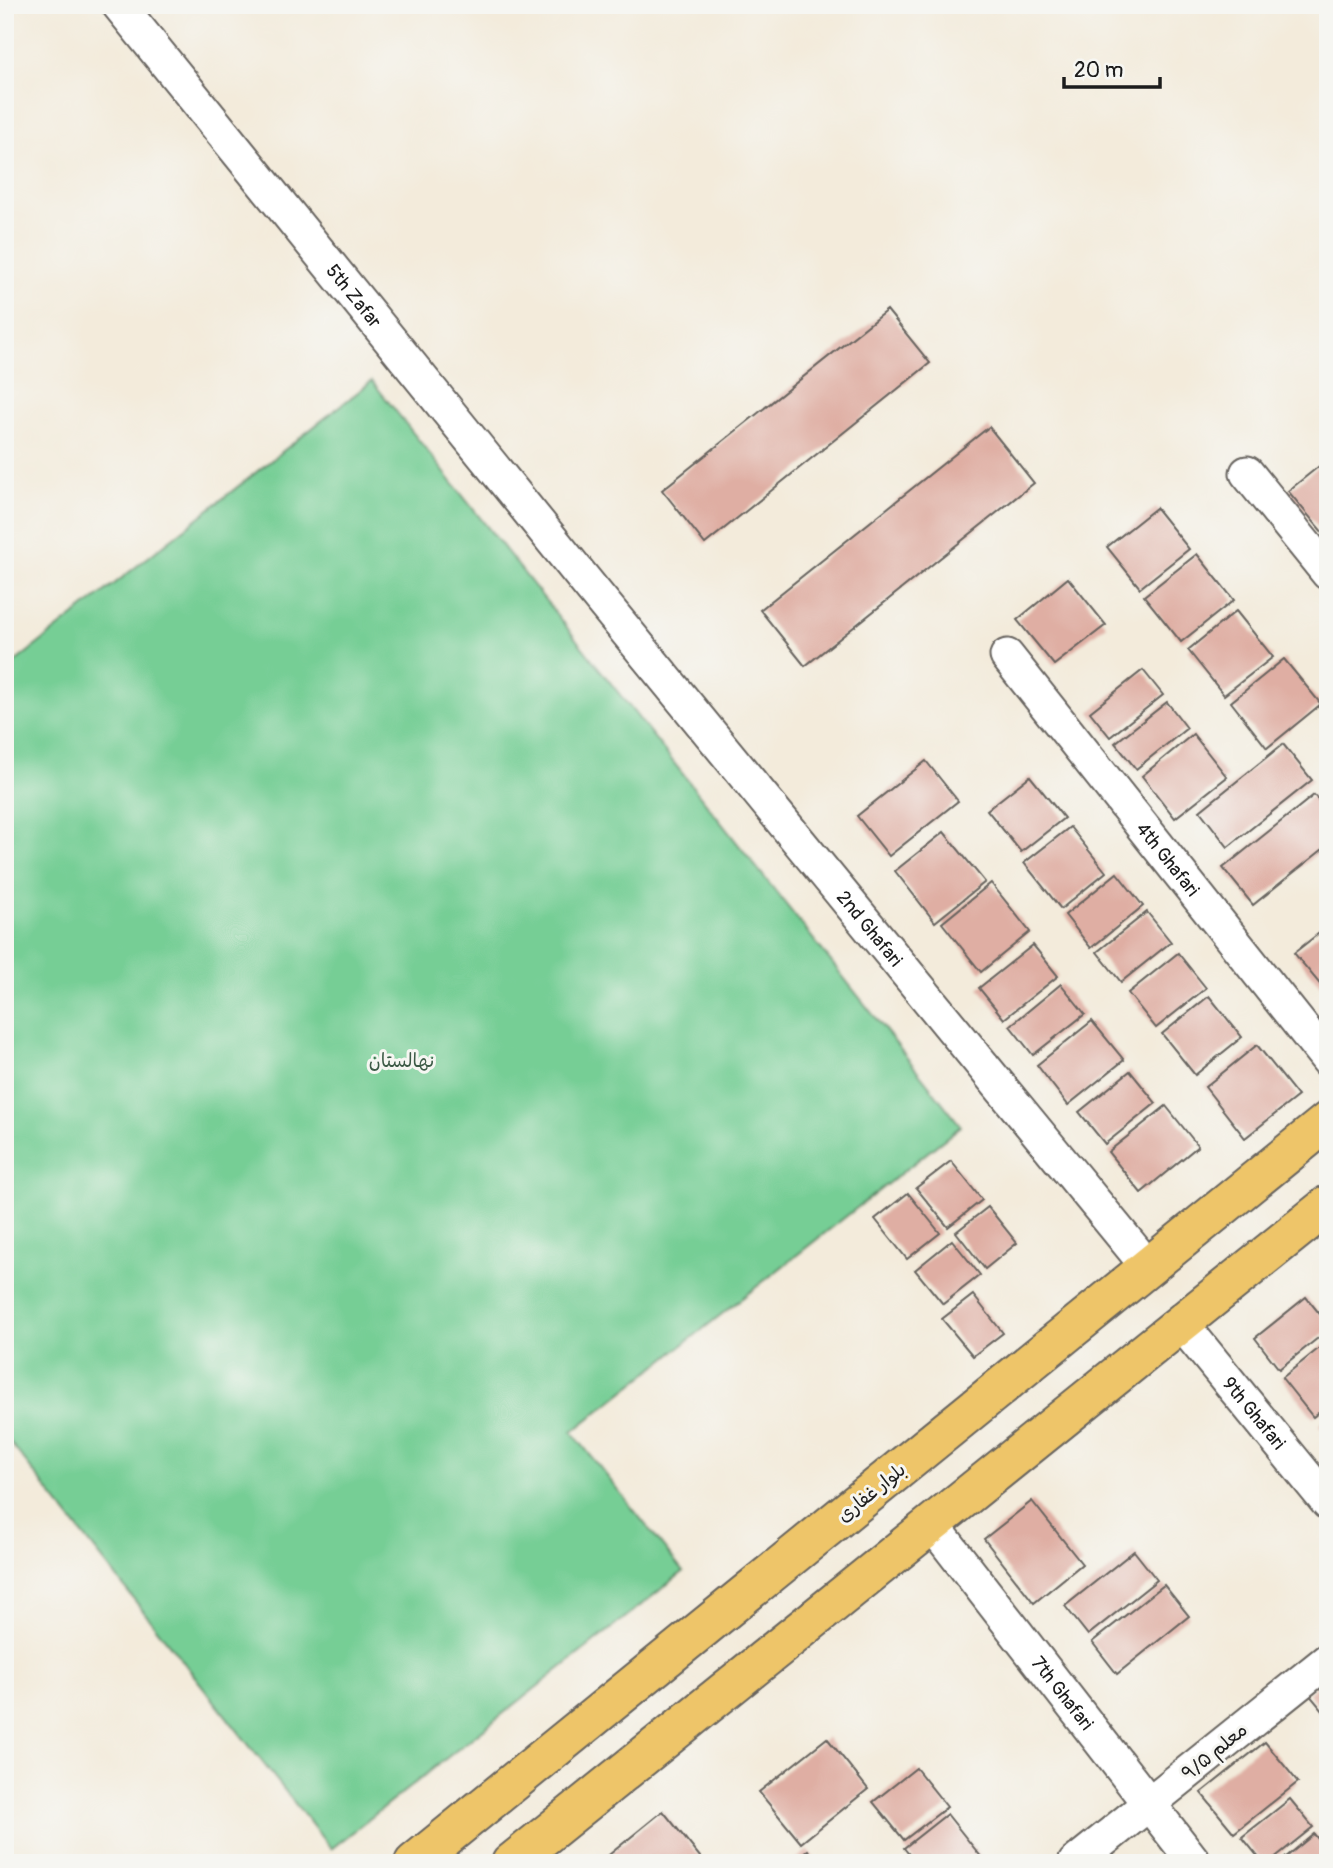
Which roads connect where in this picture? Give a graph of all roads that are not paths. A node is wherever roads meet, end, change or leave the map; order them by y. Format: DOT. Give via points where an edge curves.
graph roads {
  1 [pos="119,5"];
  2 [pos="1247,473"];
  3 [pos="1328,573"];
  4 [pos="591,588"];
  5 [pos="1007,656"];
  6 [pos="1328,1060"];
  7 [pos="1328,1121"];
  8 [pos="1328,1205"];
  9 [pos="1148,1267"];
  10 [pos="1181,1323"];
  11 [pos="1328,1503"];
  12 [pos="932,1524"];
  13 [pos="1328,1660"];
  14 [pos="1149,1804"];
  15 [pos="414,1863"];
  16 [pos="510,1863"];
  17 [pos="1075,1863"];
  18 [pos="1195,1863"];
  1 -- 4 [label="street, 5th Zafar"];
  2 -- 3 [label="street"];
  4 -- 9 [label="street, 2nd Ghafari"];
  5 -- 6 [label="street, 4th Ghafari"];
  7 -- 9 [label="main road, بلوار غفاری"];
  8 -- 10 [label="main road"];
  9 -- 15 [label="main road, بلوار غفاری"];
  10 -- 11 [label="street, 9th Ghafari"];
  10 -- 12 [label="main road"];
  12 -- 14 [label="street, 7th Ghafari"];
  12 -- 16 [label="main road"];
  13 -- 14 [label="street, معلم ۹/۵"];
  14 -- 17 [label="street, معلم ۹/۵"];
  14 -- 18 [label="street, 7th Ghafari"];
}
